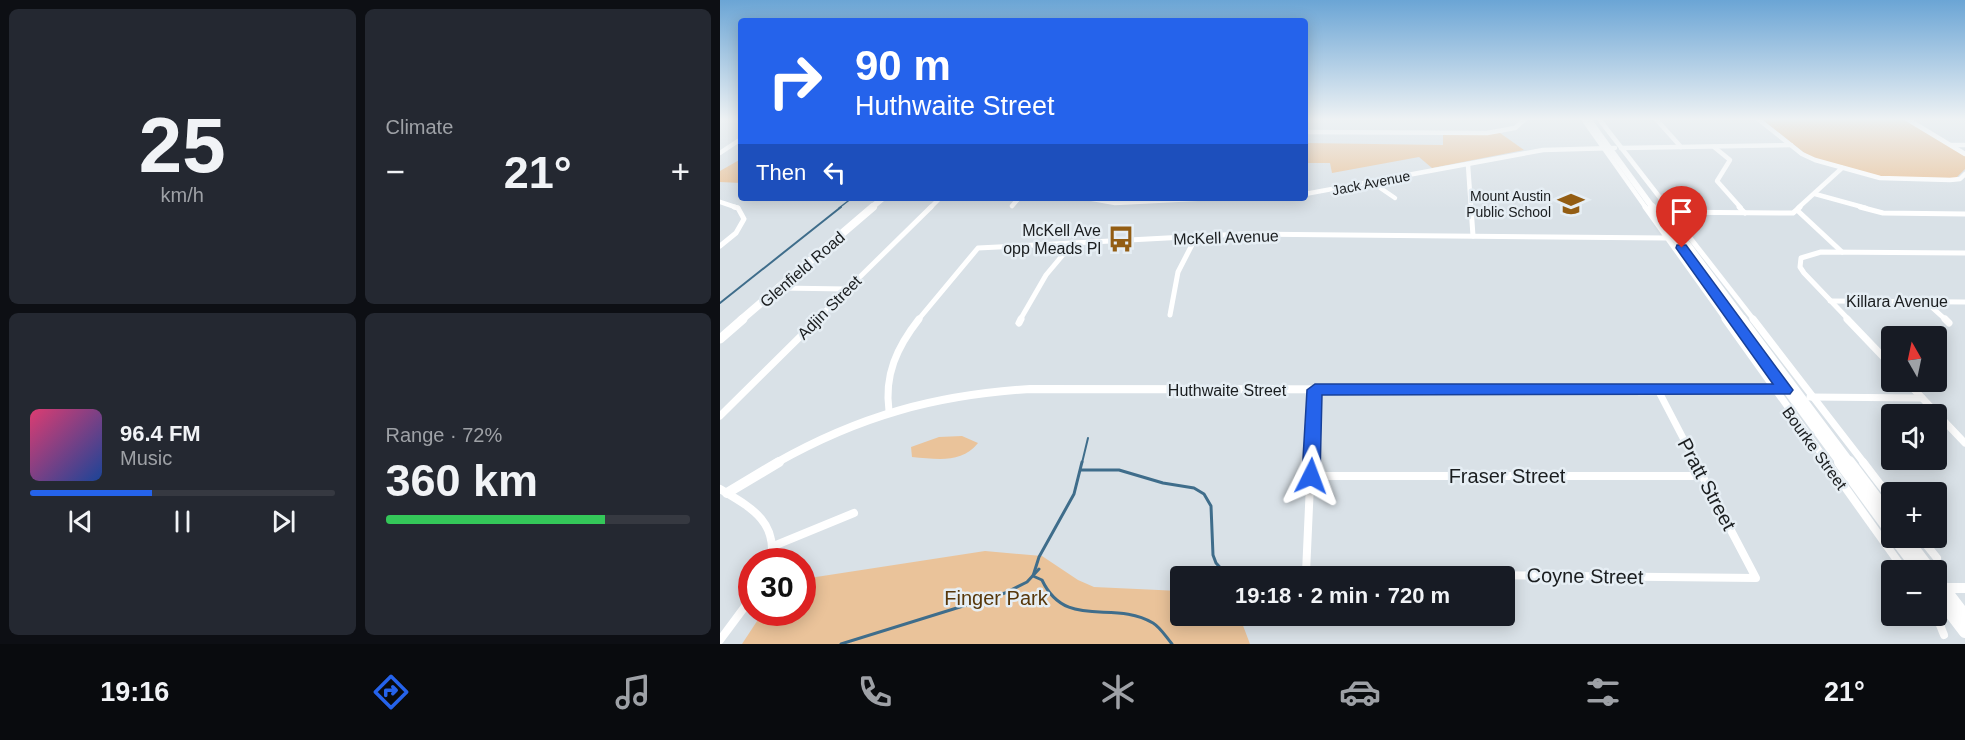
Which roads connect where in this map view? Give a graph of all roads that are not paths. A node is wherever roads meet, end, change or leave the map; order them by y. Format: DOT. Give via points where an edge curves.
graph roads {
  1 [pos="1576,149"];
  2 [pos="1613,149"];
  3 [pos="1613,149"];
  4 [pos="1613,149"];
  5 [pos="1717,149"];
  6 [pos="1797,149"];
  7 [pos="1468,165"];
  8 [pos="1842,168"];
  9 [pos="1965,174"];
  10 [pos="1373,183"];
  11 [pos="1308,194"];
  12 [pos="1815,194"];
  13 [pos="1395,198"];
  14 [pos="881,201"];
  15 [pos="937,201"];
  16 [pos="1016,201"];
  17 [pos="1104,201"];
  18 [pos="1153,201"];
  19 [pos="720,202"];
  20 [pos="1012,206"];
  21 [pos="1798,211"];
  22 [pos="1659,212"];
  23 [pos="1671,212"];
  24 [pos="1745,213"];
  25 [pos="1965,214"];
  26 [pos="1473,236"];
  27 [pos="1196,237"];
  28 [pos="1666,238"];
  29 [pos="1072,244"];
  30 [pos="720,246"];
  31 [pos="1842,252"];
  32 [pos="1965,253"];
  33 [pos="780,288"];
  34 [pos="847,289"];
  35 [pos="1830,300"];
  36 [pos="1926,301"];
  37 [pos="1965,302"];
  38 [pos="1170,315"];
  39 [pos="1019,323"];
  40 [pos="1949,323"];
  41 [pos="720,339"];
  42 [pos="1881,354"];
  43 [pos="1315,390"];
  44 [pos="1658,390"];
  45 [pos="1773,390"];
  46 [pos="1789,390"];
  47 [pos="1916,392"];
  48 [pos="1810,397"];
  49 [pos="1922,398"];
  50 [pos="889,411"];
  51 [pos="720,416"];
  52 [pos="1965,443"];
  53 [pos="1311,476"];
  54 [pos="1703,476"];
  55 [pos="1881,486"];
  56 [pos="724,491"];
  57 [pos="1881,505"];
  58 [pos="854,513"];
  59 [pos="1881,518"];
  60 [pos="776,545"];
  61 [pos="775,548"];
  62 [pos="1902,548"];
  63 [pos="1913,548"];
  64 [pos="1929,548"];
  65 [pos="1937,558"];
  66 [pos="1897,560"];
  67 [pos="1911,560"];
  68 [pos="1922,560"];
  69 [pos="1756,578"];
  70 [pos="1947,587"];
  71 [pos="1965,588"];
  72 [pos="1947,597"];
  73 [pos="1947,602"];
  74 [pos="738,615"];
  75 [pos="1965,616"];
  76 [pos="1940,626"];
  77 [pos="1965,632"];
  78 [pos="1944,635"];
  79 [pos="720,639"];
  1 -- 7 [label="street, Jack Avenue" via="1543,150"];
  2 -- 22 [label="main road, Bourke Street"];
  3 -- 23 [label="street, Bourke Street"];
  4 -- 28 [label="street, Bourke Street"];
  5 -- 24 [label="street" via="1730,160 1717,181"];
  6 -- 8 [label="street" via="1810,159"];
  7 -- 10 [label="street, Jack Avenue"];
  7 -- 26 [label="street"];
  8 -- 9 [label="street" via="1891,179 1956,179"];
  8 -- 12 [label="street"];
  10 -- 11 [label="street, Jack Avenue"];
  10 -- 13 [label="street"];
  12 -- 21 [label="street"];
  12 -- 25 [label="street" via="1883,213"];
  14 -- 33 [label="main road, Glenfield Road"];
  15 -- 34 [label="street, Adjin Street"];
  16 -- 20 [label="street"];
  17 -- 18 [label="street"];
  19 -- 30 [label="street" via="738,208 744,219 735,234"];
  21 -- 24 [label="street"];
  21 -- 31 [label="street"];
  22 -- 23 [label="street"];
  22 -- 46 [label="main road, Bourke Street"];
  23 -- 24 [label="street"];
  23 -- 48 [label="street, Bourke Street"];
  26 -- 27 [label="street, McKell Avenue"];
  26 -- 28 [label="street, McKell Avenue"];
  27 -- 29 [label="street, McKell Avenue"];
  27 -- 38 [label="street" via="1178,272"];
  28 -- 45 [label="street, Bourke Street"];
  29 -- 39 [label="street" via="1046,275"];
  29 -- 50 [label="street, McKell Avenue" via="978,248 897,353 887,389"];
  31 -- 32 [label="street"];
  31 -- 35 [label="street" via="1812,253 1799,262 1804,273"];
  33 -- 34 [label="street"];
  33 -- 41 [label="main road, Glenfield Road"];
  34 -- 51 [label="street, Adjin Street"];
  35 -- 36 [label="street, Killara Avenue"];
  35 -- 42 [label="street"];
  36 -- 37 [label="street, Killara Avenue"];
  36 -- 40 [label="street"];
  43 -- 44 [label="street, Huthwaite Street"];
  43 -- 50 [label="street, Huthwaite Street" via="998,390 933,398"];
  43 -- 53 [label="street"];
  44 -- 45 [label="street, Huthwaite Street"];
  44 -- 54 [label="street, Pratt Street"];
  45 -- 46 [label="street, Huthwaite Street"];
  45 -- 66 [label="street, Bourke Street"];
  46 -- 57 [label="main road, Bourke Street"];
  46 -- 59 [label="main road, Bourke Street"];
  47 -- 49 [label="street"];
  48 -- 49 [label="street"];
  48 -- 55 [label="street, Bourke Street"];
  49 -- 52 [label="street"];
  50 -- 56 [label="street, Huthwaite Street" via="805,445"];
  53 -- 54 [label="street, Fraser Street"];
  53 -- 69 [label="street, Coyne Street" via="1306,573"];
  54 -- 69 [label="street, Pratt Street"];
  56 -- 60 [label="street" via="762,520 774,535"];
  58 -- 60 [label="street"];
  60 -- 61 [label="street"];
  62 -- 67 [label="main road"];
  63 -- 68 [label="main road"];
  64 -- 65 [label="street"];
  70 -- 71 [label="street"];
  72 -- 75 [label="main road"];
  73 -- 77 [label="main road"];
  74 -- 79 [label="street"];
  76 -- 78 [label="street"];
}
